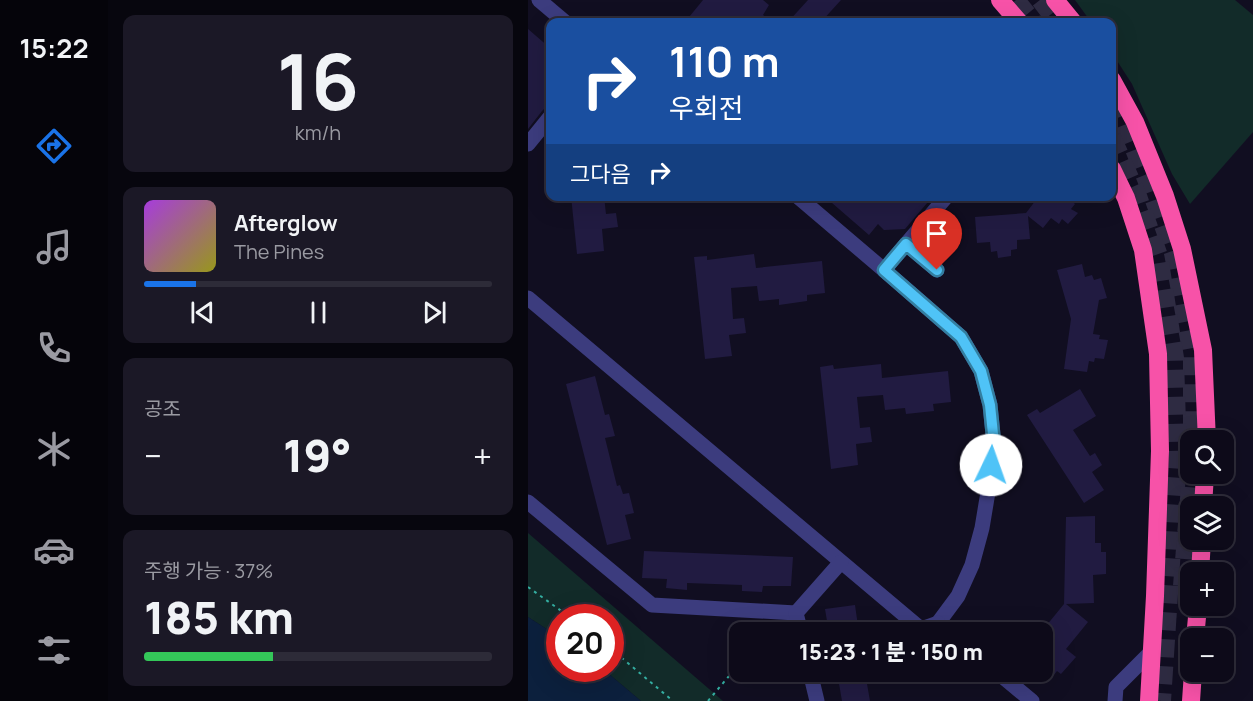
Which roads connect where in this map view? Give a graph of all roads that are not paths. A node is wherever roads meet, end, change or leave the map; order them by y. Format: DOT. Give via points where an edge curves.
graph roads {
  1 [pos="539,0"];
  2 [pos="1000,0"];
  3 [pos="1055,0"];
  4 [pos="560,18"];
  5 [pos="1016,18"];
  6 [pos="1070,18"];
  7 [pos="1116,87"];
  8 [pos="546,122"];
  9 [pos="528,144"];
  10 [pos="1116,177"];
  11 [pos="803,201"];
  12 [pos="943,201"];
  13 [pos="928,218"];
  14 [pos="948,235"];
  15 [pos="906,244"];
  16 [pos="884,270"];
  17 [pos="937,270"];
  18 [pos="528,298"];
  19 [pos="1207,430"];
  20 [pos="528,502"];
  21 [pos="841,562"];
  22 [pos="796,613"];
  23 [pos="798,622"];
  24 [pos="914,622"];
  25 [pos="947,622"];
  26 [pos="1152,651"];
  27 [pos="812,682"];
  28 [pos="1009,682"];
  29 [pos="1192,682"];
  30 [pos="817,701"];
  31 [pos="1032,701"];
  32 [pos="1115,701"];
  33 [pos="1149,701"];
  34 [pos="1191,701"];
  1 -- 4 [label="lane"];
  2 -- 5 [label="highway"];
  3 -- 6 [label="highway"];
  7 -- 19 [label="highway" via="1165,195 1182,249 1203,350"];
  8 -- 9 [label="lane"];
  10 -- 26 [label="highway" via="1143,250 1158,354 1160,451"];
  11 -- 16 [label="lane"];
  12 -- 13 [label="lane"];
  13 -- 14 [label="lane"];
  13 -- 15 [label="lane"];
  15 -- 16 [label="lane"];
  15 -- 17 [label="lane"];
  16 -- 25 [label="lane" via="961,337 981,371 990,405 994,444 982,528 972,565"];
  18 -- 21 [label="lane"];
  20 -- 22 [label="lane" via="652,605"];
  21 -- 22 [label="lane"];
  21 -- 24 [label="lane"];
  22 -- 23 [label="lane"];
  26 -- 32 [label="lane" via="1116,687"];
  26 -- 33 [label="highway"];
  27 -- 30 [label="lane"];
  28 -- 31 [label="lane"];
  29 -- 34 [label="highway"];
}
